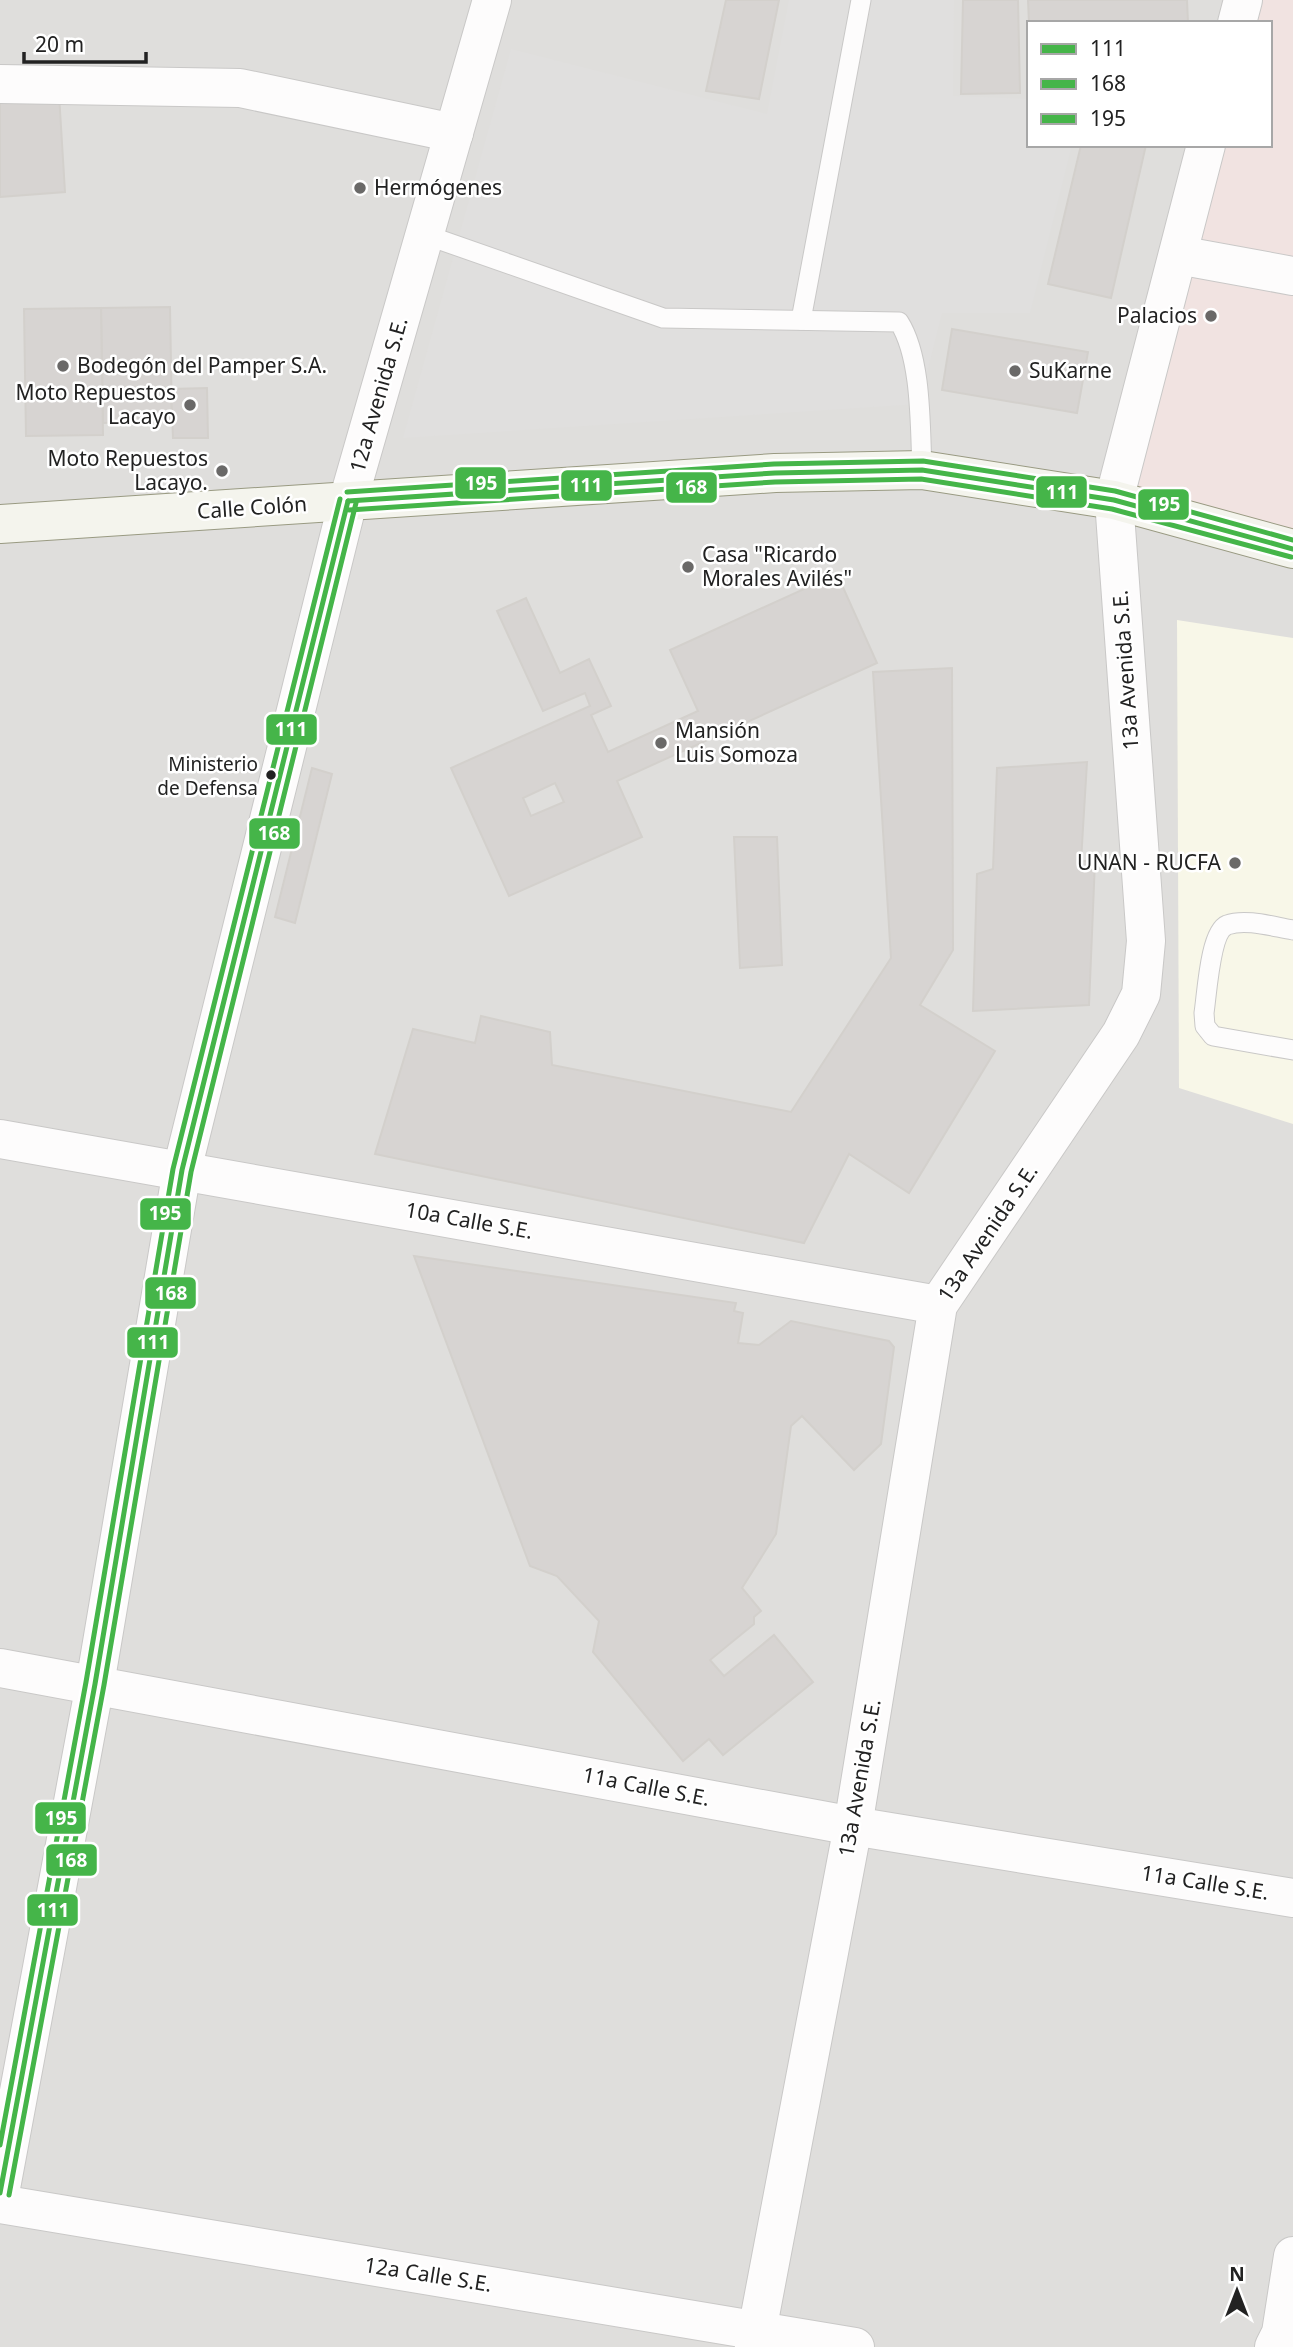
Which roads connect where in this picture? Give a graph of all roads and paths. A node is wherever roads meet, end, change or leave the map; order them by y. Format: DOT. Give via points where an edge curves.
graph roads {
  1 [pos="492,0"];
  2 [pos="861,0"];
  3 [pos="1243,0"];
  4 [pos="1238,21"];
  5 [pos="0,84"];
  6 [pos="454,133"];
  7 [pos="1205,147"];
  8 [pos="426,235"];
  9 [pos="1178,255"];
  10 [pos="1293,276"];
  11 [pos="801,320"];
  12 [pos="922,470"];
  13 [pos="1114,500"];
  14 [pos="348,501"];
  15 [pos="0,524"];
  16 [pos="1293,549"];
  17 [pos="1293,930"];
  18 [pos="1293,1050"];
  19 [pos="0,1139"];
  20 [pos="182,1170"];
  21 [pos="938,1305"];
  22 [pos="0,1668"];
  23 [pos="95,1684"];
  24 [pos="853,1826"];
  25 [pos="1293,1898"];
  26 [pos="0,2193"];
  27 [pos="0,2204"];
  28 [pos="1293,2256"];
  29 [pos="755,2339"];
  30 [pos="855,2347"];
  31 [pos="1274,2347"];
  1 -- 6 [label="street, 12a Avenida S.E."];
  2 -- 11 [label="lane"];
  3 -- 4 [label="street"];
  5 -- 6 [label="street" via="240,88"];
  6 -- 8 [label="street, 12a Avenida S.E."];
  7 -- 9 [label="street, 13a Avenida S.E."];
  8 -- 11 [label="lane" via="663,318"];
  8 -- 14 [label="street, 12a Avenida S.E."];
  9 -- 10 [label="street"];
  9 -- 13 [label="street, 13a Avenida S.E."];
  11 -- 12 [label="lane" via="899,322 907,335 919,404"];
  12 -- 13 [label="main road, Calle Colón"];
  12 -- 14 [label="main road, Calle Colón" via="775,473"];
  13 -- 16 [label="main road, Calle Colón"];
  13 -- 21 [label="street, 13a Avenida S.E." via="1146,941 1141,993 1121,1034"];
  14 -- 15 [label="main road, Calle Colón"];
  14 -- 20 [label="street, 12a Avenida S.E."];
  17 -- 18 [label="lane" via="1226,925 1216,936 1204,1013 1205,1026 1213,1037"];
  19 -- 20 [label="street, 10a Calle S.E."];
  20 -- 21 [label="street, 10a Calle S.E."];
  20 -- 23 [label="street, 12a Avenida S.E."];
  21 -- 24 [label="street, 13a Avenida S.E."];
  22 -- 23 [label="street, 11a Calle S.E."];
  23 -- 24 [label="street, 11a Calle S.E."];
  23 -- 26 [label="street, 12a Avenida S.E."];
  24 -- 25 [label="street, 11a Calle S.E."];
  24 -- 29 [label="street, 13a Avenida S.E."];
  27 -- 29 [label="street, 12a Calle S.E."];
  28 -- 31 [label="street"];
  29 -- 30 [label="street, 12a Calle S.E."];
}
